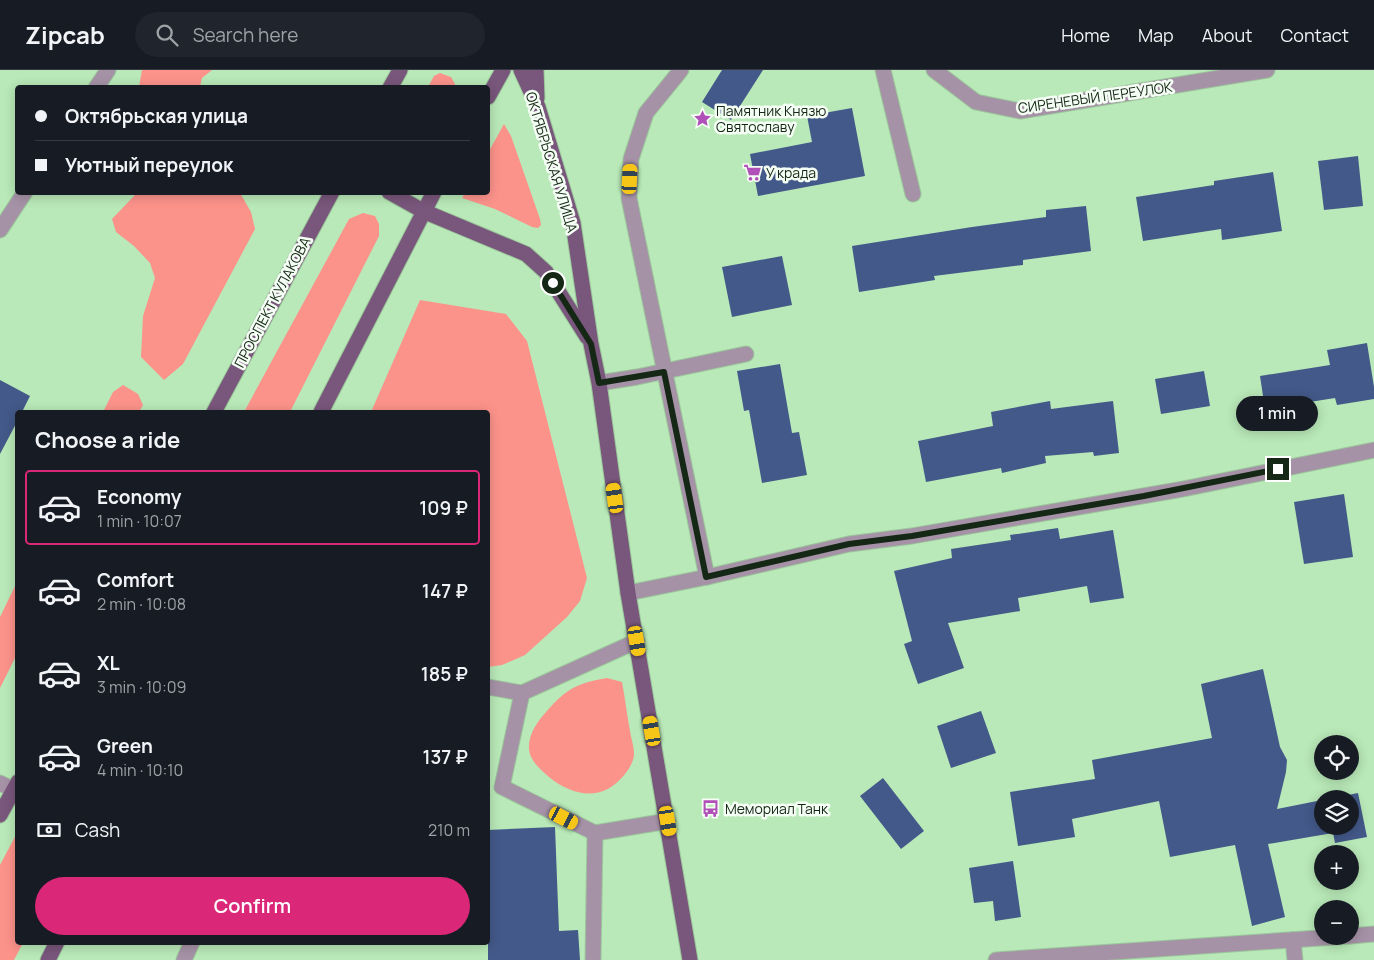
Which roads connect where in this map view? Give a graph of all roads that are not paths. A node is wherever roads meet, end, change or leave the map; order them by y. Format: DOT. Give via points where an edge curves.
graph roads {
  1 [pos="108,70"];
  2 [pos="400,70"];
  3 [pos="503,70"];
  4 [pos="521,70"];
  5 [pos="536,70"];
  6 [pos="681,70"];
  7 [pos="883,70"];
  8 [pos="934,70"];
  9 [pos="1267,70"];
  10 [pos="1236,73"];
  11 [pos="98,85"];
  12 [pos="392,85"];
  13 [pos="490,93"];
  14 [pos="538,107"];
  15 [pos="913,194"];
  16 [pos="23,195"];
  17 [pos="330,195"];
  18 [pos="394,195"];
  19 [pos="432,195"];
  20 [pos="423,211"];
  21 [pos="0,230"];
  22 [pos="591,344"];
  23 [pos="746,354"];
  24 [pos="664,372"];
  25 [pos="599,383"];
  26 [pos="215,410"];
  27 [pos="323,410"];
  28 [pos="1374,450"];
  29 [pos="706,577"];
  30 [pos="628,593"];
  31 [pos="637,641"];
  32 [pos="490,687"];
  33 [pos="522,693"];
  34 [pos="10,785"];
  35 [pos="495,785"];
  36 [pos="0,815"];
  37 [pos="668,821"];
  38 [pos="595,833"];
  39 [pos="1374,934"];
  40 [pos="1359,935"];
  41 [pos="1314,938"];
  42 [pos="1293,940"];
  43 [pos="56,945"];
  44 [pos="191,945"];
  45 [pos="48,960"];
  46 [pos="184,960"];
  47 [pos="593,960"];
  48 [pos="690,960"];
  49 [pos="996,960"];
  50 [pos="1295,960"];
  1 -- 11 [label="street"];
  2 -- 12 [label="main road"];
  3 -- 13 [label="main road"];
  4 -- 14 [label="main road, ОКТЯБРЬСКАЯ УЛИЦА"];
  5 -- 14 [label="main road"];
  6 -- 24 [label="street" via="646,113 630,169 629,198"];
  7 -- 15 [label="street"];
  8 -- 10 [label="street, СИРЕНЕВЫЙ ПЕРЕУЛОК" via="976,102 1020,111"];
  9 -- 10 [label="street, СИРЕНЕВЫЙ ПЕРЕУЛОК"];
  14 -- 22 [label="main road, ОКТЯБРЬСКАЯ УЛИЦА" via="573,223"];
  16 -- 21 [label="street"];
  17 -- 26 [label="main road, ПРОСПЕКТ КУЛАКОВА"];
  18 -- 20 [label="main road, ОКТЯБРЬСКАЯ УЛИЦА"];
  19 -- 20 [label="main road"];
  20 -- 22 [label="main road, ОКТЯБРЬСКАЯ УЛИЦА" via="526,254 546,272"];
  20 -- 27 [label="main road"];
  22 -- 25 [label="main road, ОКТЯБРЬСКАЯ УЛИЦА"];
  23 -- 24 [label="street"];
  24 -- 25 [label="street"];
  24 -- 29 [label="street"];
  25 -- 30 [label="main road, ОКТЯБРЬСКАЯ УЛИЦА"];
  28 -- 29 [label="street" via="1173,491 849,544"];
  29 -- 30 [label="street"];
  30 -- 31 [label="main road, ОКТЯБРЬСКАЯ УЛИЦА"];
  31 -- 33 [label="street"];
  31 -- 37 [label="main road, ОКТЯБРЬСКАЯ УЛИЦА"];
  32 -- 33 [label="street"];
  33 -- 35 [label="street"];
  34 -- 36 [label="main road"];
  35 -- 38 [label="street"];
  37 -- 38 [label="street"];
  37 -- 48 [label="main road, ОКТЯБРЬСКАЯ УЛИЦА"];
  38 -- 47 [label="street"];
  39 -- 40 [label="street"];
  41 -- 42 [label="street"];
  42 -- 49 [label="street"];
  42 -- 50 [label="street"];
  43 -- 45 [label="main road"];
  44 -- 46 [label="street"];
}
